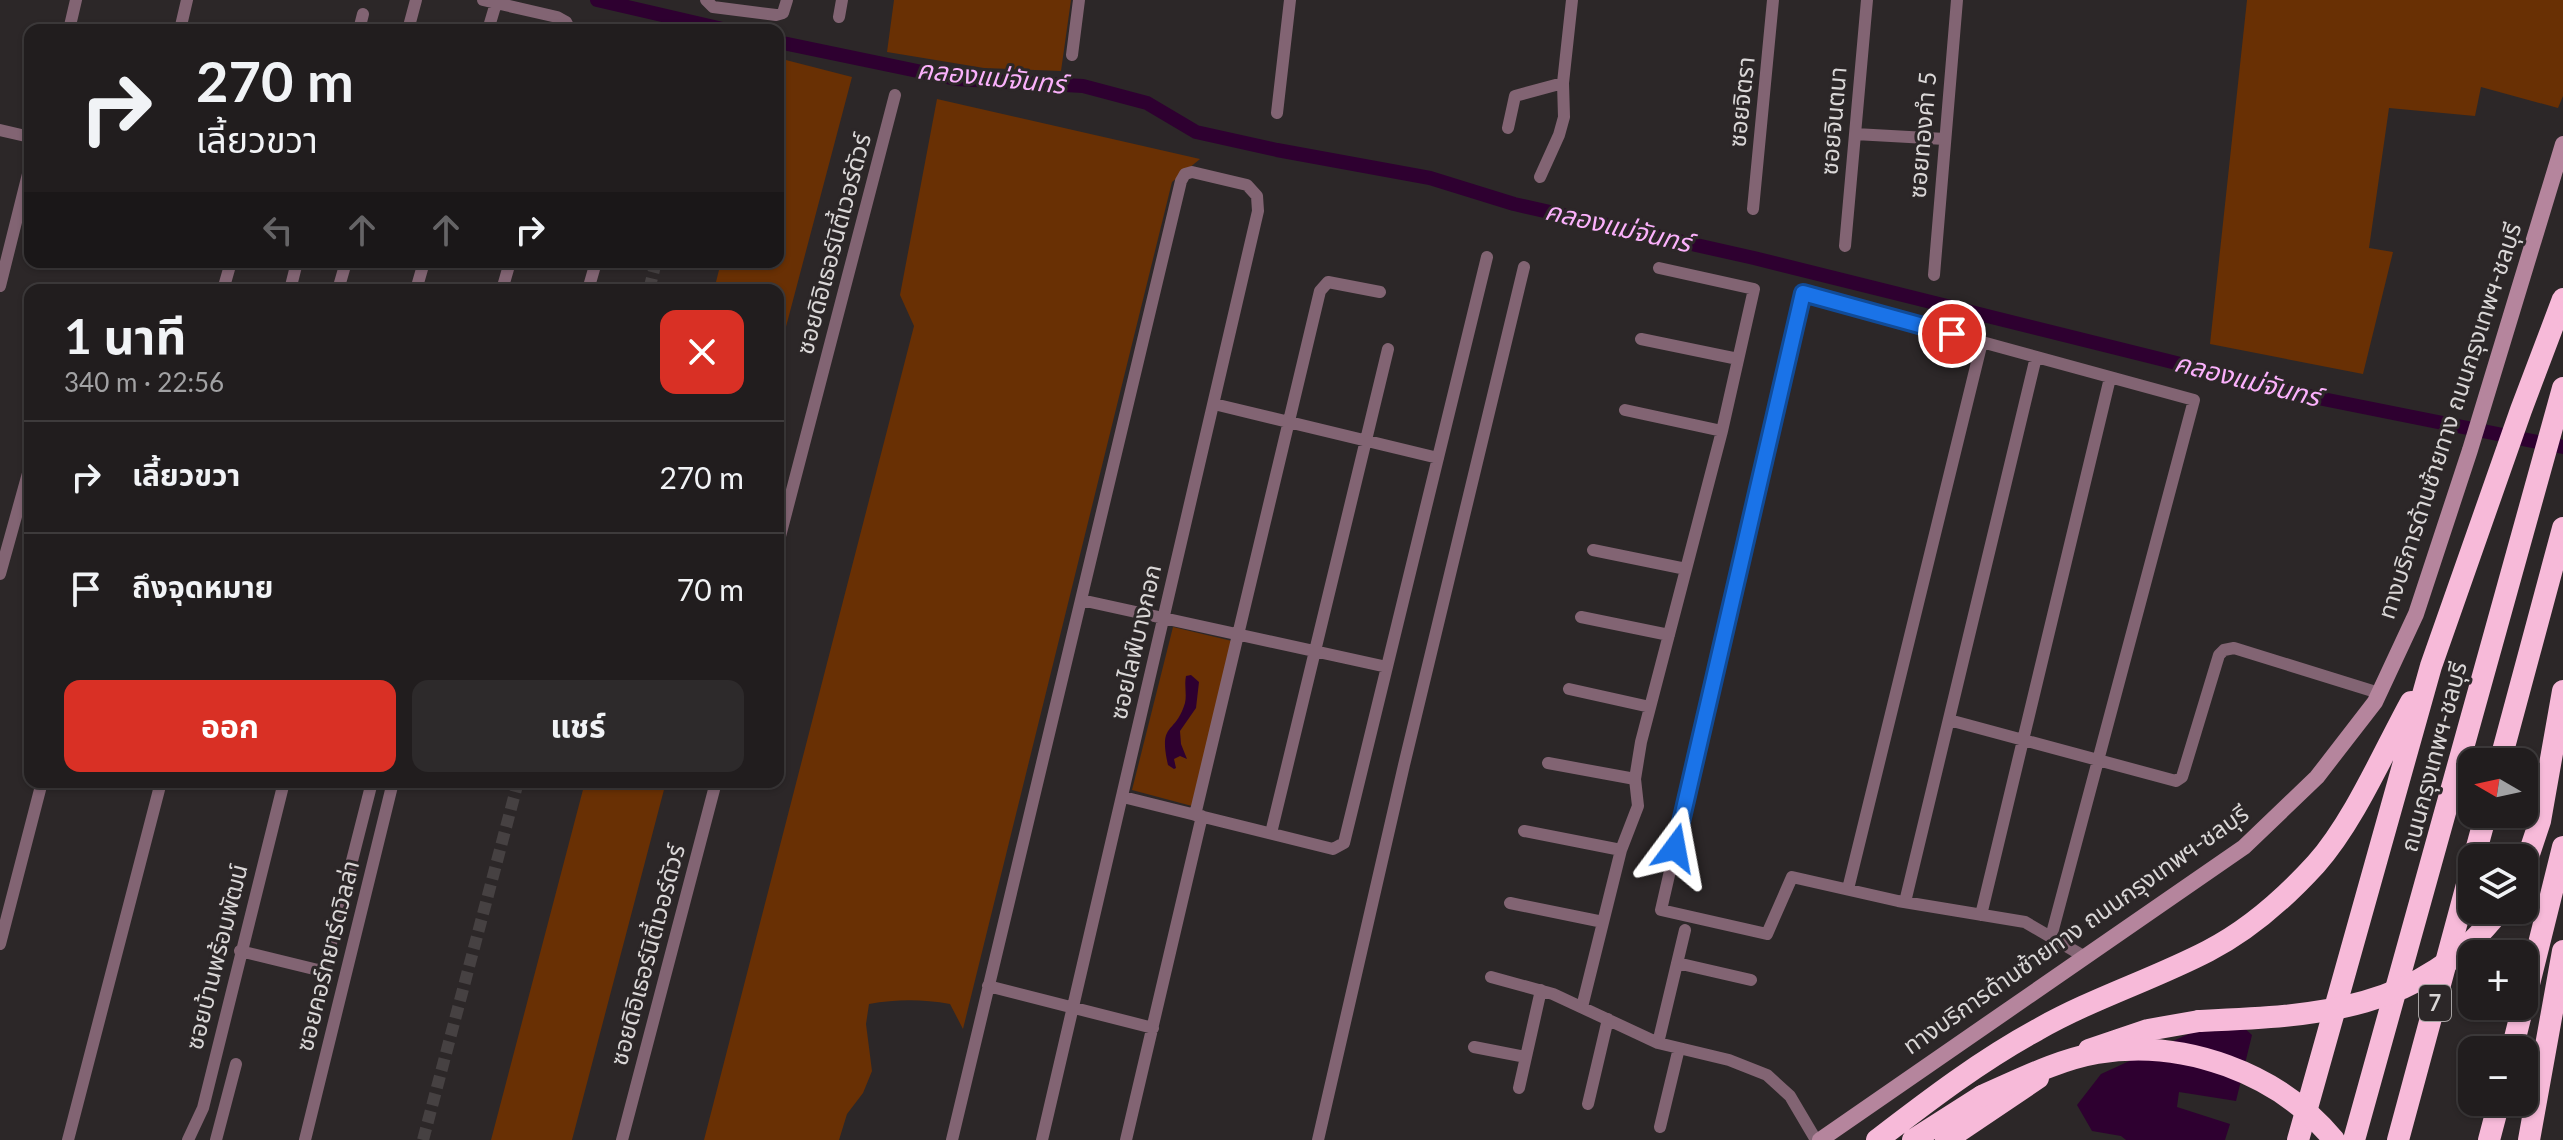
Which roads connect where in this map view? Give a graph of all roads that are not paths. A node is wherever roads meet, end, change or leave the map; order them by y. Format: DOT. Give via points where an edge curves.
graph roads {
  1 [pos="76,0"];
  2 [pos="187,0"];
  3 [pos="416,0"];
  4 [pos="706,0"];
  5 [pos="787,0"];
  6 [pos="842,0"];
  7 [pos="1079,0"];
  8 [pos="1290,0"];
  9 [pos="1572,0"];
  10 [pos="1773,0"];
  11 [pos="1867,0"];
  12 [pos="1957,0"];
  13 [pos="490,2"];
  14 [pos="363,14"];
  15 [pos="839,17"];
  16 [pos="70,24"];
  17 [pos="181,24"];
  18 [pos="360,24"];
  19 [pos="410,24"];
  20 [pos="488,24"];
  21 [pos="567,24"];
  22 [pos="1072,55"];
  23 [pos="1563,83"];
  24 [pos="895,95"];
  25 [pos="1277,113"];
  26 [pos="1508,128"];
  27 [pos="0,130"];
  28 [pos="1855,134"];
  29 [pos="24,136"];
  30 [pos="1945,139"];
  31 [pos="2563,144"];
  32 [pos="1540,177"];
  33 [pos="24,190"];
  34 [pos="1753,209"];
  35 [pos="1845,246"];
  36 [pos="1487,257"];
  37 [pos="1524,267"];
  38 [pos="1659,268"];
  39 [pos="1934,275"];
  40 [pos="0,286"];
  41 [pos="1380,292"];
  42 [pos="2563,299"];
  43 [pos="1641,339"];
  44 [pos="1982,342"];
  45 [pos="1388,349"];
  46 [pos="2036,357"];
  47 [pos="1738,359"];
  48 [pos="2110,378"];
  49 [pos="2563,388"];
  50 [pos="1214,404"];
  51 [pos="1625,410"];
  52 [pos="1290,422"];
  53 [pos="1722,431"];
  54 [pos="1366,440"];
  55 [pos="1438,458"];
  56 [pos="24,488"];
  57 [pos="784,521"];
  58 [pos="2563,528"];
  59 [pos="1593,550"];
  60 [pos="1686,569"];
  61 [pos="0,574"];
  62 [pos="1081,600"];
  63 [pos="1581,617"];
  64 [pos="1164,618"];
  65 [pos="1240,635"];
  66 [pos="1669,635"];
  67 [pos="1315,651"];
  68 [pos="2431,666"];
  69 [pos="1387,667"];
  70 [pos="1569,689"];
  71 [pos="2563,691"];
  72 [pos="2379,693"];
  73 [pos="1650,707"];
  74 [pos="1949,720"];
  75 [pos="2023,741"];
  76 [pos="2504,748"];
  77 [pos="2098,761"];
  78 [pos="1548,763"];
  79 [pos="1635,779"];
  80 [pos="40,788"];
  81 [pos="159,788"];
  82 [pos="282,788"];
  83 [pos="370,788"];
  84 [pos="392,788"];
  85 [pos="714,788"];
  86 [pos="1123,797"];
  87 [pos="1199,816"];
  88 [pos="1524,831"];
  89 [pos="1271,833"];
  90 [pos="2532,844"];
  91 [pos="2563,847"];
  92 [pos="1621,850"];
  93 [pos="1848,889"];
  94 [pos="1905,902"];
  95 [pos="1510,903"];
  96 [pos="1981,915"];
  97 [pos="2458,918"];
  98 [pos="1603,922"];
  99 [pos="2489,924"];
  100 [pos="1685,930"];
  101 [pos="2051,937"];
  102 [pos="0,944"];
  103 [pos="2538,948"];
  104 [pos="240,951"];
  105 [pos="2563,951"];
  106 [pos="2085,957"];
  107 [pos="1677,963"];
  108 [pos="1491,977"];
  109 [pos="1751,980"];
  110 [pos="988,986"];
  111 [pos="1541,990"];
  112 [pos="1582,1007"];
  113 [pos="1074,1009"];
  114 [pos="1608,1019"];
  115 [pos="1153,1028"];
  116 [pos="1658,1043"];
  117 [pos="1474,1047"];
  118 [pos="1679,1048"];
  119 [pos="1526,1057"];
  120 [pos="236,1064"];
  121 [pos="1519,1088"];
  122 [pos="1588,1104"];
  123 [pos="2495,1116"];
  124 [pos="1660,1127"];
  125 [pos="68,1140"];
  126 [pos="188,1140"];
  127 [pos="216,1140"];
  128 [pos="305,1140"];
  129 [pos="622,1140"];
  130 [pos="952,1140"];
  131 [pos="1042,1140"];
  132 [pos="1126,1140"];
  133 [pos="1318,1140"];
  134 [pos="1818,1140"];
  135 [pos="1877,1140"];
  136 [pos="1913,1140"];
  137 [pos="1946,1140"];
  138 [pos="2298,1140"];
  139 [pos="2334,1140"];
  140 [pos="2354,1140"];
  141 [pos="2398,1140"];
  142 [pos="2489,1140"];
  143 [pos="2529,1140"];
  1 -- 16 [label="street"];
  2 -- 17 [label="street"];
  3 -- 19 [label="street"];
  4 -- 5 [label="street" via="713,7 776,15 783,13"];
  6 -- 15 [label="street"];
  7 -- 22 [label="street"];
  8 -- 25 [label="street"];
  9 -- 23 [label="street"];
  10 -- 34 [label="street, ซอยจิตรา"];
  11 -- 28 [label="street, ซอยจินตนา"];
  12 -- 30 [label="street, ซอยทองคำ 5"];
  13 -- 20 [label="street"];
  13 -- 21 [label="street"];
  14 -- 18 [label="street"];
  23 -- 26 [label="street" via="1515,96"];
  23 -- 32 [label="street" via="1564,117"];
  24 -- 57 [label="street, ซอยดิอิเธอร์นิตี้เวอร์ดัวร์"];
  27 -- 29 [label="street"];
  28 -- 30 [label="street"];
  28 -- 35 [label="street, ซอยจินตนา"];
  30 -- 39 [label="street, ซอยทองคำ 5"];
  31 -- 72 [label="main road, ทางบริการด้านซ้ายทาง ถนนกรุงเทพฯ-ชลบุรี" via="2416,614"];
  33 -- 40 [label="street"];
  36 -- 55 [label="street"];
  37 -- 133 [label="street"];
  38 -- 47 [label="street" via="1754,289"];
  41 -- 52 [label="street" via="1324,284"];
  42 -- 68 [label="highway"];
  43 -- 47 [label="street"];
  44 -- 46 [label="street"];
  44 -- 93 [label="street"];
  44 -- 93 [label="street" via="1803,293 1661,910 1767,934 1792,877"];
  45 -- 54 [label="street"];
  46 -- 48 [label="street"];
  46 -- 74 [label="street"];
  47 -- 53 [label="street"];
  48 -- 75 [label="street"];
  48 -- 77 [label="street" via="2194,400"];
  49 -- 140 [label="highway, ถนนกรุงเทพฯ-ชลบุรี / 7"];
  50 -- 52 [label="street"];
  50 -- 62 [label="street, ซอยไลฟ์บางกอก" via="1258,211 1257,196 1247,185 1192,172 1181,181"];
  50 -- 64 [label="street, ซอยไลฟ์บางกอก"];
  51 -- 53 [label="street"];
  52 -- 54 [label="street"];
  52 -- 65 [label="street"];
  53 -- 60 [label="street"];
  54 -- 55 [label="street"];
  54 -- 67 [label="street"];
  55 -- 69 [label="street"];
  56 -- 61 [label="street"];
  58 -- 76 [label="highway"];
  59 -- 60 [label="street"];
  60 -- 66 [label="street"];
  62 -- 64 [label="street"];
  62 -- 110 [label="street"];
  63 -- 66 [label="street"];
  64 -- 65 [label="street"];
  64 -- 86 [label="street, ซอยไลฟ์บางกอก"];
  65 -- 67 [label="street"];
  65 -- 87 [label="street"];
  66 -- 73 [label="street"];
  67 -- 69 [label="street"];
  67 -- 89 [label="street"];
  68 -- 135 [label="highway" via="2340,832 2276,904 2208,951 2038,1029 1964,1075"];
  68 -- 138 [label="highway"];
  69 -- 89 [label="street" via="1344,843 1333,849"];
  70 -- 73 [label="street"];
  71 -- 90 [label="highway"];
  72 -- 77 [label="street" via="2234,648 2224,650 2182,777 2167,780"];
  72 -- 106 [label="main road, ทางบริการด้านซ้ายทาง ถนนกรุงเทพฯ-ชลบุรี" via="2317,777 2244,847"];
  73 -- 79 [label="street"];
  74 -- 75 [label="street"];
  74 -- 94 [label="street"];
  75 -- 77 [label="street"];
  75 -- 96 [label="street"];
  77 -- 101 [label="street"];
  78 -- 79 [label="street"];
  79 -- 92 [label="street" via="1638,806"];
  80 -- 102 [label="street"];
  81 -- 125 [label="street"];
  82 -- 104 [label="street, ซอยบ้านพร้อมพัฒน์"];
  83 -- 104 [label="street" via="325,967 318,970"];
  84 -- 128 [label="street, ซอยคอร์ทยาร์ดวิลล่า"];
  85 -- 129 [label="street, ซอยดิอิเธอร์นิตี้เวอร์ดัวร์"];
  86 -- 87 [label="street"];
  86 -- 113 [label="street, ซอยไลฟ์บางกอก"];
  87 -- 89 [label="street"];
  87 -- 115 [label="street"];
  88 -- 92 [label="street"];
  91 -- 103 [label="highway"];
  92 -- 98 [label="street"];
  93 -- 94 [label="street"];
  94 -- 96 [label="street"];
  95 -- 98 [label="street"];
  96 -- 101 [label="street" via="2025,922"];
  97 -- 141 [label="highway, 7"];
  98 -- 112 [label="street"];
  99 -- 137 [label="highway, bridge" via="2437,967 2349,1008 2172,1024 2086,1051"];
  100 -- 107 [label="street"];
  101 -- 106 [label="street"];
  104 -- 126 [label="street, ซอยบ้านพร้อมพัฒน์" via="203,1108"];
  105 -- 143 [label="highway"];
  106 -- 134 [label="main road, ทางบริการด้านซ้ายทาง ถนนกรุงเทพฯ-ชลบุรี"];
  107 -- 109 [label="street"];
  107 -- 116 [label="street"];
  108 -- 111 [label="street"];
  110 -- 113 [label="street"];
  110 -- 130 [label="street"];
  111 -- 112 [label="street"];
  111 -- 119 [label="street"];
  112 -- 114 [label="street"];
  113 -- 115 [label="street"];
  113 -- 131 [label="street, ซอยไลฟ์บางกอก"];
  114 -- 116 [label="street"];
  114 -- 122 [label="street"];
  115 -- 132 [label="street"];
  116 -- 118 [label="street"];
  117 -- 119 [label="street"];
  118 -- 124 [label="street"];
  118 -- 134 [label="street" via="1767,1075 1790,1096"];
  119 -- 121 [label="street"];
  120 -- 127 [label="street"];
  123 -- 142 [label="highway"];
  136 -- 139 [label="highway, bridge" via="1982,1096 2046,1069 2095,1053 2137,1049 2186,1054 2235,1069 2278,1090"];
}
